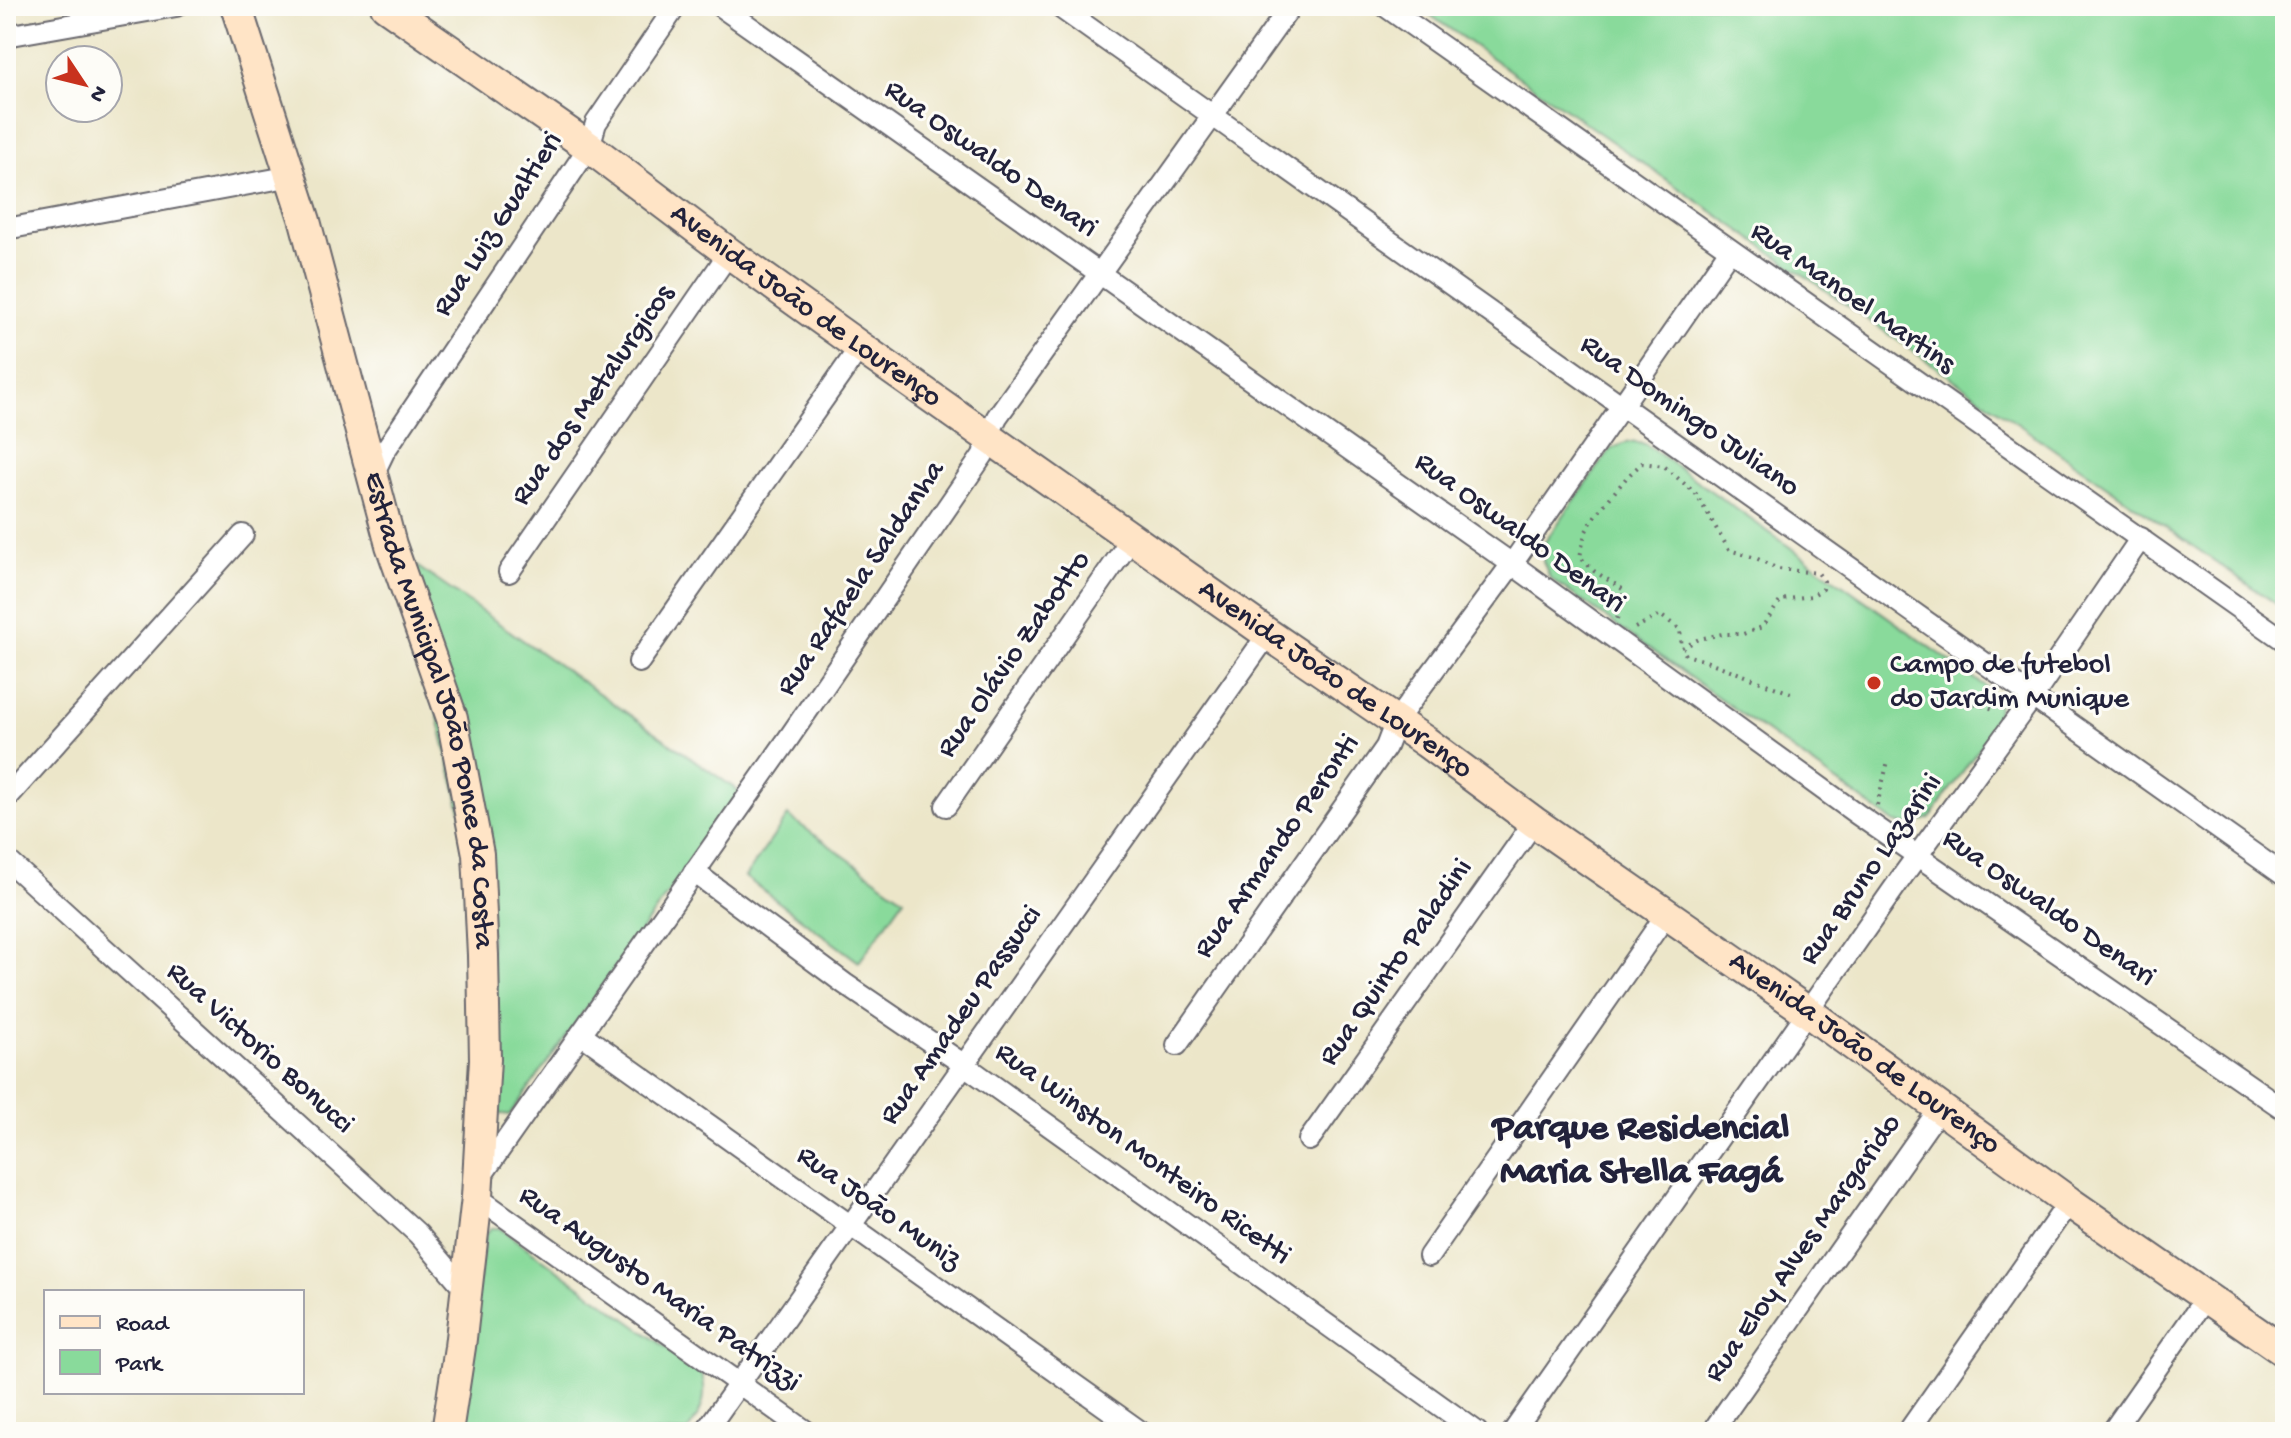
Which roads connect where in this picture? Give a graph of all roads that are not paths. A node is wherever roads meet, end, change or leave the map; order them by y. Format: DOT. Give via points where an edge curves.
graph roads {
  1 [pos="176,6"];
  2 [pos="236,6"];
  3 [pos="386,6"];
  4 [pos="676,6"];
  5 [pos="720,6"];
  6 [pos="1058,6"];
  7 [pos="1291,6"];
  8 [pos="1385,6"];
  9 [pos="6,36"];
  10 [pos="1212,115"];
  11 [pos="589,147"];
  12 [pos="292,176"];
  13 [pos="6,229"];
  14 [pos="1730,250"];
  15 [pos="729,253"];
  16 [pos="1099,274"];
  17 [pos="860,347"];
  18 [pos="1622,405"];
  19 [pos="988,436"];
  20 [pos="372,477"];
  21 [pos="243,535"];
  22 [pos="1132,538"];
  23 [pos="2141,538"];
  24 [pos="1512,564"];
  25 [pos="509,572"];
  26 [pos="1268,634"];
  27 [pos="2285,641"];
  28 [pos="639,662"];
  29 [pos="2032,698"];
  30 [pos="1396,721"];
  31 [pos="6,799"];
  32 [pos="946,806"];
  33 [pos="1534,822"];
  34 [pos="1918,855"];
  35 [pos="6,859"];
  36 [pos="694,872"];
  37 [pos="2285,876"];
  38 [pos="1666,915"];
  39 [pos="1808,1012"];
  40 [pos="581,1034"];
  41 [pos="1177,1045"];
  42 [pos="963,1064"];
  43 [pos="1940,1108"];
  44 [pos="2285,1110"];
  45 [pos="1309,1140"];
  46 [pos="476,1190"];
  47 [pos="2069,1202"];
  48 [pos="851,1227"];
  49 [pos="1429,1256"];
  50 [pos="466,1290"];
  51 [pos="2205,1299"];
  52 [pos="2285,1352"];
  53 [pos="739,1383"];
  54 [pos="1717,1425"];
  55 [pos="447,1432"];
  56 [pos="705,1432"];
  57 [pos="807,1432"];
  58 [pos="1141,1432"];
  59 [pos="1477,1432"];
  60 [pos="1513,1432"];
  61 [pos="1908,1432"];
  62 [pos="2112,1432"];
  1 -- 9 [label="street"];
  2 -- 12 [label="street, Estrada Municipal João Ponce da Costa"];
  3 -- 11 [label="street, Avenida João de Lourenço"];
  4 -- 11 [label="street, Rua Luiz Gualtieri" via="596,123"];
  5 -- 16 [label="street, Rua Oswaldo Denari"];
  6 -- 10 [label="street, Rua Domingo Juliano"];
  7 -- 10 [label="street, Rua Rafaela Saldanha"];
  8 -- 14 [label="street, Rua Manoel Martins"];
  10 -- 16 [label="street, Rua Rafaela Saldanha"];
  10 -- 18 [label="street, Rua Domingo Juliano"];
  11 -- 15 [label="street, Avenida João de Lourenço"];
  11 -- 20 [label="street, Rua Luiz Gualtieri"];
  12 -- 13 [label="street"];
  12 -- 20 [label="street, Estrada Municipal João Ponce da Costa"];
  14 -- 18 [label="street, Rua Armando Peronti"];
  14 -- 23 [label="street, Rua Manoel Martins"];
  15 -- 17 [label="street, Avenida João de Lourenço"];
  15 -- 25 [label="street, Rua dos Metalurgicos"];
  16 -- 19 [label="street, Rua Rafaela Saldanha"];
  16 -- 24 [label="street, Rua Oswaldo Denari"];
  17 -- 19 [label="street, Avenida João de Lourenço"];
  17 -- 28 [label="street"];
  18 -- 24 [label="street, Rua Armando Peronti"];
  18 -- 29 [label="street, Rua Domingo Juliano"];
  19 -- 22 [label="street, Avenida João de Lourenço"];
  19 -- 36 [label="street, Rua Rafaela Saldanha" via="983,455"];
  20 -- 46 [label="street, Estrada Municipal João Ponce da Costa" via="452,718 478,854 485,1059"];
  21 -- 31 [label="street"];
  22 -- 26 [label="street, Avenida João de Lourenço"];
  22 -- 32 [label="street, Rua Olávio Zabotto"];
  23 -- 27 [label="street, Rua Manoel Martins"];
  23 -- 29 [label="street, Rua Bruno Lazarini"];
  24 -- 30 [label="street, Rua Armando Peronti"];
  24 -- 34 [label="street, Rua Oswaldo Denari"];
  26 -- 30 [label="street, Avenida João de Lourenço"];
  26 -- 42 [label="street, Rua Amadeu Passucci"];
  29 -- 34 [label="street, Rua Bruno Lazarini"];
  29 -- 37 [label="street, Rua Domingo Juliano"];
  30 -- 33 [label="street, Avenida João de Lourenço"];
  30 -- 41 [label="street, Rua Armando Peronti" via="1386,747"];
  33 -- 38 [label="street, Avenida João de Lourenço"];
  33 -- 45 [label="street, Rua Quinto Paladini"];
  34 -- 39 [label="street, Rua Bruno Lazarini"];
  34 -- 44 [label="street, Rua Oswaldo Denari"];
  35 -- 50 [label="street, Rua Victorio Bonucci" via="418,1234"];
  36 -- 40 [label="street, Rua Rafaela Saldanha"];
  36 -- 42 [label="street, Rua Winston Monteiro Ricetti"];
  38 -- 39 [label="street, Avenida João de Lourenço"];
  38 -- 49 [label="street"];
  39 -- 43 [label="street, Avenida João de Lourenço"];
  39 -- 60 [label="street, Rua Bruno Lazarini"];
  40 -- 46 [label="street, Rua Rafaela Saldanha"];
  40 -- 48 [label="street, Rua João Muniz"];
  42 -- 48 [label="street, Rua Amadeu Passucci"];
  42 -- 59 [label="street, Rua Winston Monteiro Ricetti"];
  43 -- 47 [label="street, Avenida João de Lourenço"];
  43 -- 54 [label="street, Rua Eloy Alves Margarido"];
  46 -- 50 [label="street, Estrada Municipal João Ponce da Costa"];
  46 -- 53 [label="street, Rua Augusto Maria Patrizzi"];
  47 -- 51 [label="street, Avenida João de Lourenço"];
  47 -- 61 [label="street"];
  48 -- 53 [label="street, Rua Amadeu Passucci"];
  48 -- 58 [label="street, Rua João Muniz"];
  50 -- 55 [label="street, Estrada Municipal João Ponce da Costa"];
  51 -- 52 [label="street, Avenida João de Lourenço"];
  51 -- 62 [label="street"];
  53 -- 56 [label="street, Rua Amadeu Passucci"];
  53 -- 57 [label="street, Rua Augusto Maria Patrizzi"];
}
